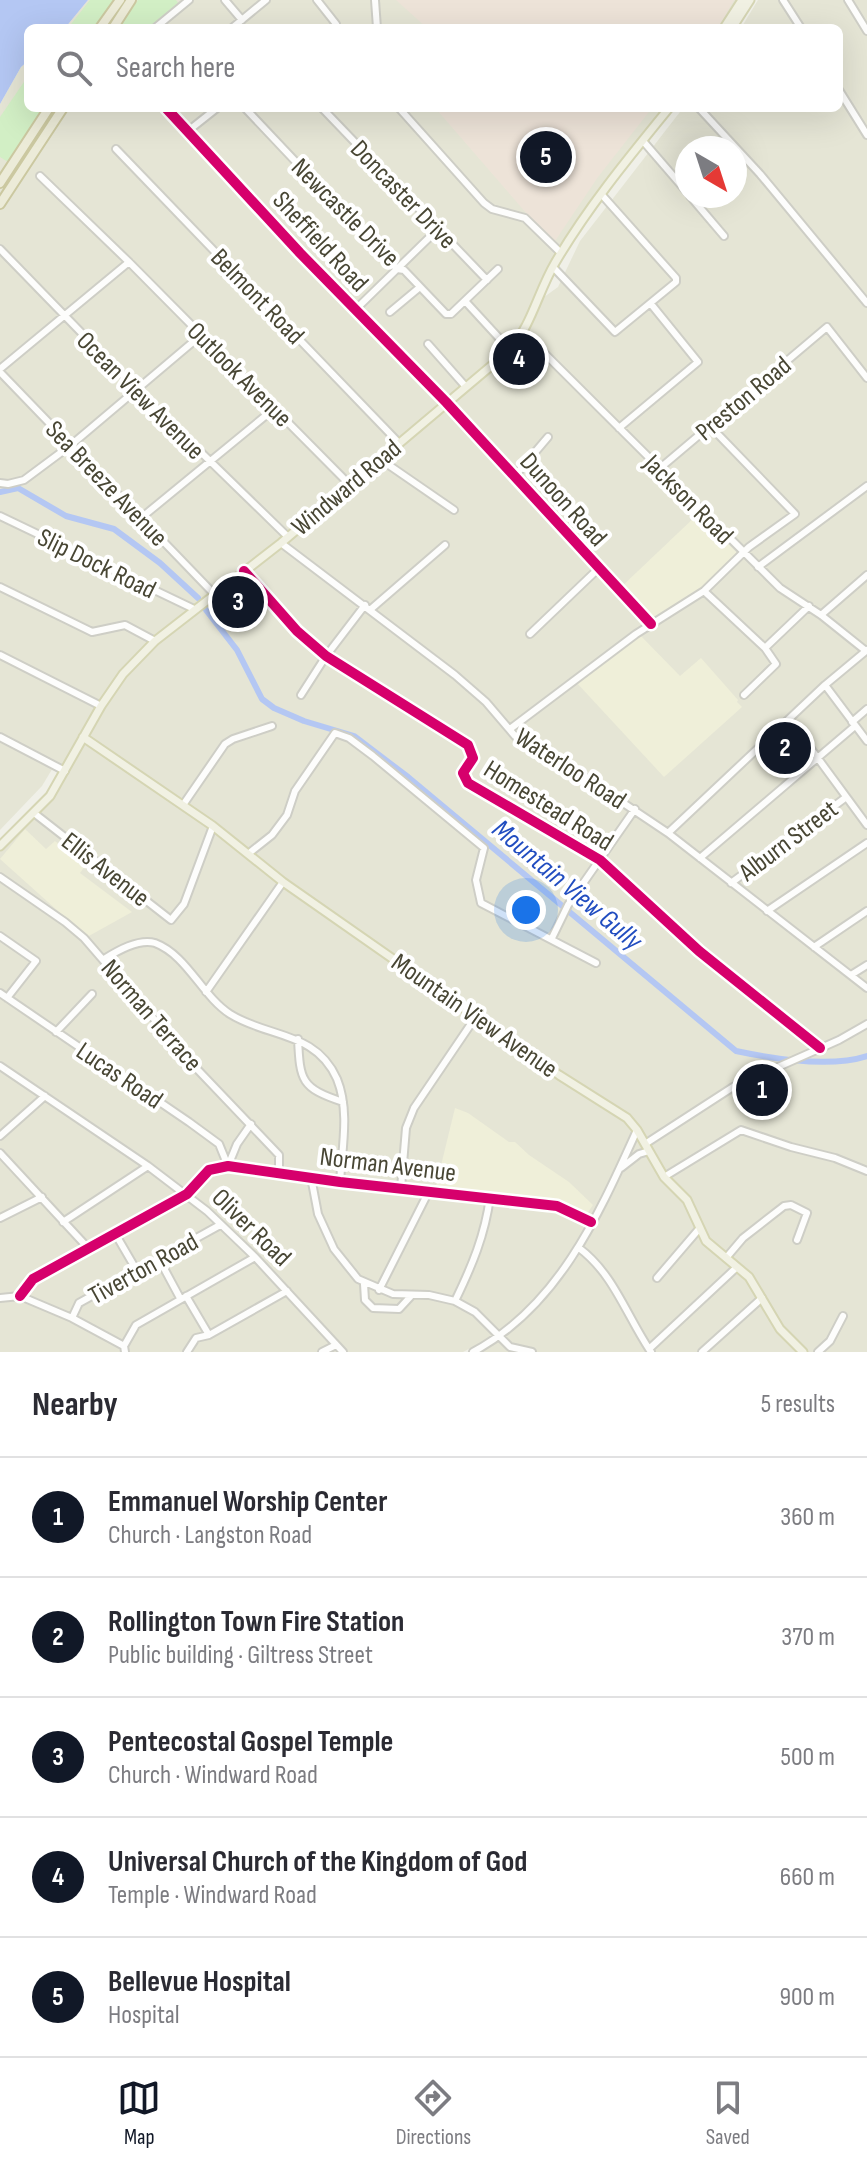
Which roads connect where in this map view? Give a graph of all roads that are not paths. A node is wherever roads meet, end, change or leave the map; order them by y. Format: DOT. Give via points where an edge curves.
graph roads {
  1 [pos="120,0"];
  2 [pos="131,0"];
  3 [pos="225,0"];
  4 [pos="266,0"];
  5 [pos="317,0"];
  6 [pos="375,0"];
  7 [pos="742,0"];
  8 [pos="750,0"];
  9 [pos="783,0"];
  10 [pos="848,0"];
  11 [pos="184,1"];
  12 [pos="242,20"];
  13 [pos="103,24"];
  14 [pos="116,24"];
  15 [pos="159,24"];
  16 [pos="237,24"];
  17 [pos="336,24"];
  18 [pos="377,24"];
  19 [pos="727,24"];
  20 [pos="735,24"];
  21 [pos="798,24"];
  22 [pos="867,31"];
  23 [pos="843,96"];
  24 [pos="46,112"];
  25 [pos="60,112"];
  26 [pos="170,112"];
  27 [pos="212,112"];
  28 [pos="249,112"];
  29 [pos="326,112"];
  30 [pos="403,112"];
  31 [pos="666,112"];
  32 [pos="703,112"];
  33 [pos="188,131"];
  34 [pos="867,135"];
  35 [pos="643,141"];
  36 [pos="116,149"];
  37 [pos="40,176"];
  38 [pos="675,178"];
  39 [pos="0,183"];
  40 [pos="602,195"];
  41 [pos="0,204"];
  42 [pos="701,208"];
  43 [pos="438,229"];
  44 [pos="724,236"];
  45 [pos="0,249"];
  46 [pos="561,253"];
  47 [pos="129,262"];
  48 [pos="553,267"];
  49 [pos="397,269"];
  50 [pos="498,269"];
  51 [pos="487,280"];
  52 [pos="420,287"];
  53 [pos="465,301"];
  54 [pos="867,303"];
  55 [pos="651,304"];
  56 [pos="355,310"];
  57 [pos="390,312"];
  58 [pos="62,316"];
  59 [pos="524,333"];
  60 [pos="200,336"];
  61 [pos="428,344"];
  62 [pos="510,350"];
  63 [pos="0,370"];
  64 [pos="867,378"];
  65 [pos="466,387"];
  66 [pos="137,390"];
  67 [pos="446,402"];
  68 [pos="275,408"];
  69 [pos="710,426"];
  70 [pos="619,428"];
  71 [pos="548,437"];
  72 [pos="399,443"];
  73 [pos="71,445"];
  74 [pos="380,459"];
  75 [pos="210,463"];
  76 [pos="659,469"];
  77 [pos="514,477"];
  78 [pos="0,483"];
  79 [pos="350,485"];
  80 [pos="867,486"];
  81 [pos="454,510"];
  82 [pos="0,516"];
  83 [pos="141,518"];
  84 [pos="287,536"];
  85 [pos="281,543"];
  86 [pos="445,545"];
  87 [pos="743,552"];
  88 [pos="758,567"];
  89 [pos="598,569"];
  90 [pos="244,571"];
  91 [pos="867,575"];
  92 [pos="0,587"];
  93 [pos="704,591"];
  94 [pos="214,594"];
  95 [pos="809,606"];
  96 [pos="368,607"];
  97 [pos="194,609"];
  98 [pos="821,615"];
  99 [pos="651,624"];
  100 [pos="530,634"];
  101 [pos="155,641"];
  102 [pos="765,648"];
  103 [pos="865,652"];
  104 [pos="0,655"];
  105 [pos="326,656"];
  106 [pos="867,662"];
  107 [pos="825,685"];
  108 [pos="301,695"];
  109 [pos="744,695"];
  110 [pos="101,706"];
  111 [pos="867,709"];
  112 [pos="789,719"];
  113 [pos="854,724"];
  114 [pos="272,726"];
  115 [pos="510,729"];
  116 [pos="0,737"];
  117 [pos="83,737"];
  118 [pos="867,741"];
  119 [pos="819,759"];
  120 [pos="65,771"];
  121 [pos="845,798"];
  122 [pos="183,805"];
  123 [pos="635,809"];
  124 [pos="34,813"];
  125 [pos="867,825"];
  126 [pos="213,826"];
  127 [pos="668,833"];
  128 [pos="1,842"];
  129 [pos="867,843"];
  130 [pos="248,854"];
  131 [pos="700,858"];
  132 [pos="600,860"];
  133 [pos="0,877"];
  134 [pos="283,882"];
  135 [pos="731,883"];
  136 [pos="767,911"];
  137 [pos="867,911"];
  138 [pos="0,936"];
  139 [pos="552,938"];
  140 [pos="814,947"];
  141 [pos="104,959"];
  142 [pos="596,963"];
  143 [pos="867,965"];
  144 [pos="851,975"];
  145 [pos="867,988"];
  146 [pos="206,992"];
  147 [pos="92,994"];
  148 [pos="3,995"];
  149 [pos="477,1015"];
  150 [pos="867,1024"];
  151 [pos="56,1032"];
  152 [pos="298,1039"];
  153 [pos="820,1048"];
  154 [pos="0,1066"];
  155 [pos="45,1096"];
  156 [pos="343,1102"];
  157 [pos="251,1124"];
  158 [pos="637,1130"];
  159 [pos="0,1136"];
  160 [pos="647,1147"];
  161 [pos="0,1153"];
  162 [pos="148,1166"];
  163 [pos="228,1166"];
  164 [pos="618,1170"];
  165 [pos="867,1171"];
  166 [pos="279,1172"];
  167 [pos="311,1177"];
  168 [pos="664,1177"];
  169 [pos="340,1182"];
  170 [pos="401,1188"];
  171 [pos="429,1191"];
  172 [pos="187,1194"];
  173 [pos="42,1197"];
  174 [pos="490,1197"];
  175 [pos="0,1218"];
  176 [pos="63,1222"];
  177 [pos="591,1222"];
  178 [pos="220,1225"];
  179 [pos="699,1229"];
  180 [pos="116,1235"];
  181 [pos="797,1240"];
  182 [pos="579,1248"];
  183 [pos="89,1249"];
  184 [pos="255,1257"];
  185 [pos="726,1258"];
  186 [pos="159,1259"];
  187 [pos="737,1267"];
  188 [pos="137,1271"];
  189 [pos="657,1278"];
  190 [pos="364,1283"];
  191 [pos="379,1290"];
  192 [pos="287,1291"];
  193 [pos="20,1296"];
  194 [pos="411,1296"];
  195 [pos="183,1297"];
  196 [pos="0,1298"];
  197 [pos="762,1298"];
  198 [pos="455,1301"];
  199 [pos="843,1316"];
  200 [pos="72,1318"];
  201 [pos="209,1335"];
  202 [pos="500,1337"];
  203 [pos="336,1345"];
  204 [pos="125,1349"];
  205 [pos="650,1350"];
  206 [pos="187,1352"];
  207 [pos="322,1352"];
  208 [pos="343,1352"];
  209 [pos="473,1352"];
  210 [pos="532,1352"];
  211 [pos="702,1352"];
  212 [pos="803,1352"];
  213 [pos="818,1352"];
  1 -- 13 [label="highway"];
  2 -- 14 [label="highway"];
  3 -- 12 [label="street"];
  4 -- 12 [label="street"];
  5 -- 17 [label="street"];
  6 -- 18 [label="street"];
  7 -- 19 [label="main road"];
  8 -- 20 [label="main road"];
  9 -- 21 [label="street"];
  10 -- 22 [label="street"];
  11 -- 15 [label="street"];
  12 -- 16 [label="street"];
  23 -- 34 [label="street"];
  24 -- 39 [label="highway"];
  25 -- 41 [label="highway"];
  26 -- 33 [label="street, Sheffield Road"];
  27 -- 33 [label="street"];
  28 -- 49 [label="street, Newcastle Drive"];
  29 -- 43 [label="street, Doncaster Drive"];
  30 -- 46 [label="street" via="484,203 525,218"];
  31 -- 35 [label="main road, Windward Road"];
  32 -- 54 [label="street"];
  33 -- 56 [label="street, Sheffield Road"];
  35 -- 38 [label="street"];
  35 -- 40 [label="main road, Windward Road"];
  36 -- 72 [label="street, Belmont Road"];
  37 -- 47 [label="street, Outlook Avenue"];
  40 -- 46 [label="main road, Windward Road"];
  40 -- 55 [label="street" via="676,278"];
  42 -- 44 [label="street"];
  43 -- 49 [label="street"];
  43 -- 51 [label="street, Doncaster Drive"];
  45 -- 58 [label="street, Ocean View Avenue"];
  46 -- 48 [label="main road, Windward Road"];
  47 -- 58 [label="street"];
  47 -- 60 [label="street, Outlook Avenue"];
  48 -- 55 [label="street" via="615,332"];
  48 -- 59 [label="main road, Windward Road"];
  49 -- 52 [label="street, Newcastle Drive"];
  49 -- 56 [label="street"];
  50 -- 51 [label="street"];
  51 -- 53 [label="street"];
  52 -- 53 [label="street, Newcastle Drive" via="448,315"];
  52 -- 57 [label="street"];
  53 -- 62 [label="street"];
  55 -- 70 [label="street" via="698,362"];
  56 -- 67 [label="street, Sheffield Road"];
  58 -- 63 [label="street"];
  58 -- 66 [label="street, Ocean View Avenue"];
  59 -- 62 [label="main road, Windward Road"];
  59 -- 70 [label="street, Jackson Road"];
  60 -- 66 [label="street"];
  60 -- 68 [label="street, Outlook Avenue"];
  61 -- 65 [label="street"];
  62 -- 65 [label="main road, Windward Road"];
  63 -- 73 [label="street, Sea Breeze Avenue"];
  64 -- 69 [label="street, Preston Road" via="827,327"];
  65 -- 67 [label="main road, Windward Road"];
  66 -- 73 [label="street"];
  66 -- 75 [label="street, Ocean View Avenue"];
  67 -- 72 [label="main road, Windward Road"];
  67 -- 77 [label="street, Dunoon Road"];
  68 -- 75 [label="street"];
  68 -- 79 [label="street, Outlook Avenue"];
  69 -- 76 [label="street, Preston Road"];
  69 -- 87 [label="street" via="795,513"];
  70 -- 76 [label="street, Jackson Road"];
  71 -- 77 [label="street"];
  72 -- 74 [label="main road, Windward Road"];
  73 -- 78 [label="street" via="24,480"];
  73 -- 83 [label="street, Sea Breeze Avenue"];
  74 -- 79 [label="main road, Windward Road"];
  74 -- 81 [label="street"];
  75 -- 83 [label="street"];
  75 -- 84 [label="street, Ocean View Avenue"];
  76 -- 87 [label="street, Jackson Road"];
  77 -- 89 [label="street, Dunoon Road"];
  79 -- 84 [label="main road, Windward Road"];
  80 -- 88 [label="street"];
  82 -- 97 [label="street, Slip Dock Road"];
  83 -- 94 [label="street, Sea Breeze Avenue"];
  84 -- 85 [label="main road, Windward Road"];
  85 -- 90 [label="main road, Windward Road"];
  85 -- 96 [label="street, Waterloo Road"];
  86 -- 96 [label="street"];
  87 -- 88 [label="street, Jackson Road"];
  87 -- 93 [label="street"];
  88 -- 95 [label="street, Jackson Road"];
  89 -- 99 [label="street, Dunoon Road"];
  89 -- 100 [label="street"];
  90 -- 94 [label="main road, Windward Road"];
  90 -- 105 [label="street, Homestead Road"];
  91 -- 98 [label="street"];
  92 -- 101 [label="street" via="92,632 125,625"];
  93 -- 99 [label="street"];
  93 -- 102 [label="street"];
  94 -- 97 [label="main road, Windward Road"];
  95 -- 98 [label="street, Jackson Road"];
  95 -- 102 [label="street"];
  96 -- 105 [label="street"];
  96 -- 115 [label="street, Waterloo Road" via="455,675"];
  97 -- 101 [label="main road, Windward Road"];
  98 -- 103 [label="street, Jackson Road"];
  99 -- 115 [label="street"];
  101 -- 110 [label="main road, Windward Road"];
  102 -- 109 [label="street" via="776,664"];
  103 -- 106 [label="street, Jackson Road"];
  103 -- 107 [label="street"];
  104 -- 110 [label="street"];
  105 -- 108 [label="street"];
  105 -- 132 [label="street, Homestead Road" via="468,745 473,758 463,773 468,783"];
  107 -- 112 [label="street"];
  107 -- 113 [label="street"];
  110 -- 117 [label="main road, Windward Road"];
  111 -- 113 [label="street"];
  112 -- 119 [label="street"];
  112 -- 127 [label="street"];
  113 -- 118 [label="street"];
  113 -- 119 [label="street"];
  114 -- 122 [label="street" via="225,744"];
  115 -- 123 [label="street, Waterloo Road" via="531,749"];
  116 -- 120 [label="street"];
  117 -- 120 [label="main road, Windward Road"];
  117 -- 122 [label="main road, Mountain View Avenue"];
  119 -- 121 [label="street"];
  119 -- 131 [label="street"];
  120 -- 124 [label="main road, Windward Road"];
  121 -- 125 [label="street"];
  121 -- 135 [label="street, Alburn Street"];
  122 -- 126 [label="main road, Mountain View Avenue"];
  123 -- 127 [label="street, Waterloo Road"];
  123 -- 132 [label="street"];
  124 -- 126 [label="street, Ellis Avenue" via="171,920 189,895"];
  124 -- 128 [label="main road, Windward Road"];
  126 -- 130 [label="main road, Mountain View Avenue"];
  127 -- 131 [label="street, Waterloo Road"];
  129 -- 136 [label="street"];
  130 -- 134 [label="main road, Mountain View Avenue"];
  130 -- 139 [label="street" via="287,815 295,791 335,733 373,756 484,848 476,880 481,903"];
  131 -- 135 [label="street, Waterloo Road"];
  132 -- 139 [label="street"];
  132 -- 153 [label="street, Homestead Road" via="699,951"];
  133 -- 141 [label="street, Norman Terrace" via="65,922"];
  134 -- 146 [label="street"];
  134 -- 149 [label="main road, Mountain View Avenue"];
  135 -- 136 [label="street, Waterloo Road"];
  136 -- 140 [label="street, Waterloo Road"];
  137 -- 140 [label="street"];
  138 -- 148 [label="street" via="36,961"];
  139 -- 142 [label="street"];
  140 -- 144 [label="street, Waterloo Road"];
  141 -- 146 [label="street" via="140,943 158,944"];
  141 -- 157 [label="street, Norman Terrace"];
  143 -- 144 [label="street"];
  144 -- 145 [label="street, Waterloo Road"];
  146 -- 152 [label="street" via="252,1026"];
  147 -- 151 [label="street"];
  148 -- 151 [label="street, Lucas Road"];
  149 -- 158 [label="main road, Mountain View Avenue" via="615,1109"];
  149 -- 170 [label="street" via="414,1108 406,1128"];
  150 -- 153 [label="street"];
  151 -- 163 [label="street, Lucas Road" via="219,1144"];
  152 -- 156 [label="street" via="321,1055 336,1077"];
  152 -- 156 [label="street" via="305,1082"];
  153 -- 160 [label="street" via="733,1087"];
  154 -- 155 [label="street, Oliver Road"];
  155 -- 159 [label="street"];
  155 -- 162 [label="street, Oliver Road"];
  156 -- 169 [label="street"];
  157 -- 163 [label="street"];
  157 -- 166 [label="street, Norman Terrace" via="279,1155"];
  158 -- 160 [label="main road, Mountain View Avenue"];
  158 -- 164 [label="street"];
  160 -- 164 [label="street"];
  160 -- 168 [label="main road, Mountain View Avenue"];
  161 -- 173 [label="street"];
  162 -- 172 [label="street, Oliver Road"];
  162 -- 176 [label="street"];
  163 -- 166 [label="street, Norman Avenue"];
  163 -- 172 [label="street" via="209,1170"];
  164 -- 177 [label="street"];
  165 -- 168 [label="street" via="741,1130"];
  166 -- 167 [label="street, Norman Avenue"];
  167 -- 169 [label="street, Norman Avenue"];
  167 -- 190 [label="street" via="318,1214 334,1249"];
  168 -- 179 [label="main road, Mountain View Avenue" via="687,1200"];
  169 -- 170 [label="street, Norman Avenue"];
  170 -- 171 [label="street, Norman Avenue"];
  171 -- 174 [label="street, Norman Avenue"];
  171 -- 191 [label="street"];
  172 -- 178 [label="street, Oliver Road"];
  172 -- 180 [label="street"];
  173 -- 175 [label="street"];
  173 -- 176 [label="street"];
  174 -- 177 [label="street, Norman Avenue" via="557,1206"];
  174 -- 198 [label="street" via="481,1242"];
  176 -- 183 [label="street"];
  177 -- 182 [label="street"];
  178 -- 184 [label="street, Oliver Road"];
  178 -- 186 [label="street, Tiverton Road"];
  179 -- 185 [label="main road, Mountain View Avenue"];
  179 -- 189 [label="street"];
  180 -- 183 [label="street"];
  180 -- 188 [label="street"];
  181 -- 185 [label="street" via="807,1213 784,1206"];
  182 -- 202 [label="street" via="533,1307"];
  182 -- 205 [label="street" via="608,1276"];
  183 -- 193 [label="street" via="33,1279"];
  184 -- 192 [label="street, Oliver Road"];
  184 -- 195 [label="street"];
  185 -- 187 [label="main road, Mountain View Avenue"];
  186 -- 188 [label="street, Tiverton Road"];
  186 -- 195 [label="street"];
  187 -- 197 [label="main road, Mountain View Avenue"];
  187 -- 205 [label="street"];
  188 -- 200 [label="street, Tiverton Road" via="79,1303"];
  190 -- 191 [label="street"];
  190 -- 194 [label="street" via="365,1300 373,1308 399,1309"];
  191 -- 194 [label="street"];
  192 -- 201 [label="street"];
  192 -- 203 [label="street, Oliver Road"];
  193 -- 196 [label="street"];
  193 -- 200 [label="street"];
  194 -- 198 [label="street"];
  195 -- 201 [label="street"];
  195 -- 204 [label="street" via="136,1325"];
  197 -- 211 [label="street"];
  197 -- 212 [label="main road, Mountain View Avenue" via="780,1329"];
  198 -- 202 [label="street"];
  199 -- 213 [label="street"];
  200 -- 204 [label="street"];
  201 -- 206 [label="street" via="196,1338"];
  202 -- 209 [label="street"];
  202 -- 210 [label="street" via="510,1347"];
  203 -- 207 [label="street"];
  203 -- 208 [label="street, Oliver Road"];
}
